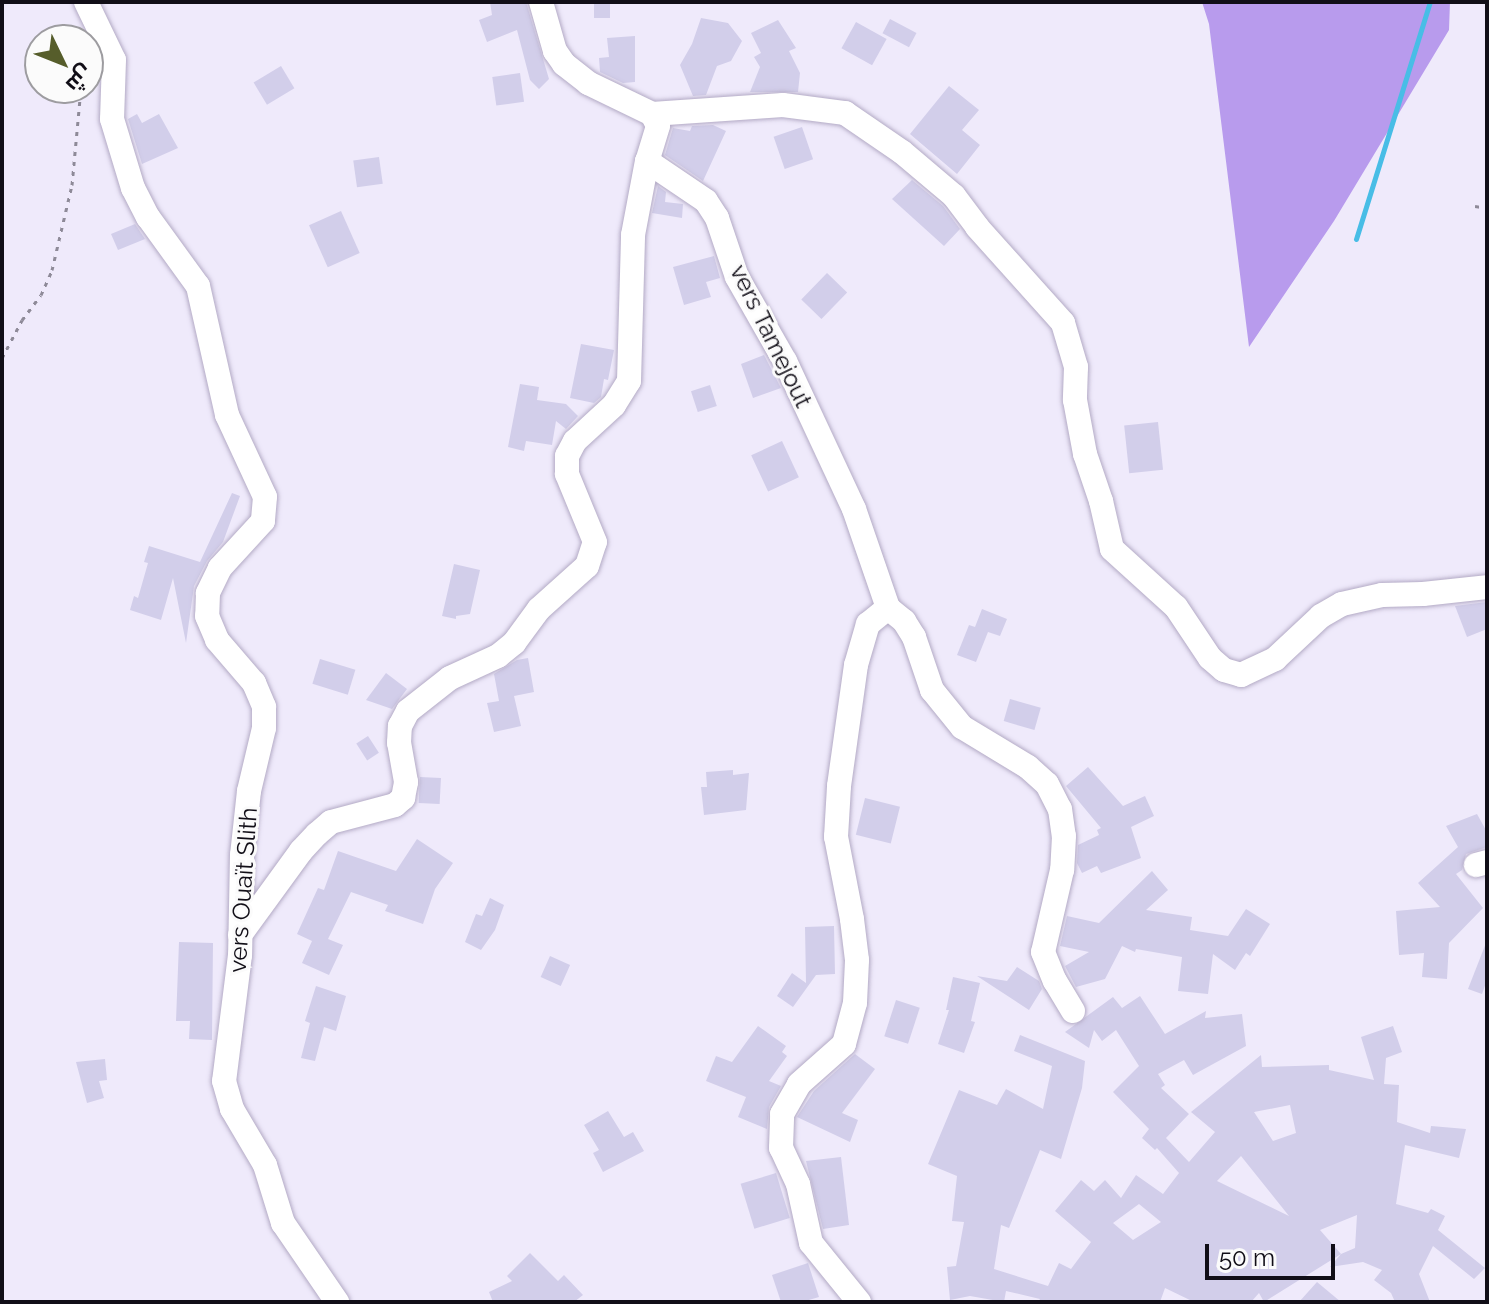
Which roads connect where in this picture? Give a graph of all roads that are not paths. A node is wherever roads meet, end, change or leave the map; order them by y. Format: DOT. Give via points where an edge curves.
graph roads {
  1 [pos="86,2"];
  2 [pos="541,2"];
  3 [pos="652,114"];
  4 [pos="647,161"];
  5 [pos="1487,587"];
  6 [pos="888,608"];
  7 [pos="240,935"];
  8 [pos="1073,1011"];
  9 [pos="337,1302"];
  10 [pos="859,1302"];
  1 -- 7 [label="street, vers Ouaït Slith" via="114,60 112,119 133,188 198,286 227,415 265,497 263,521 220,568 208,593 207,616 217,640 254,683 264,707 242,855"];
  2 -- 3 [label="street" via="550,39 564,64 588,83"];
  3 -- 4 [label="street" via="658,126"];
  3 -- 5 [label="street" via="783,105 845,113 954,196 1063,323 1076,367 1075,400 1085,454 1112,549 1176,607 1224,670 1241,675 1275,659 1321,616 1342,604 1382,595"];
  4 -- 6 [label="street, vers Tamejout" via="706,201 717,218 737,277 785,361 854,509"];
  4 -- 7 [label="street" via="633,235 629,381 567,456 567,474 595,542 593,554 514,643 450,678 408,711 399,743 406,782 403,798 395,805 346,816 317,834"];
  6 -- 8 [label="street" via="914,637 932,690 962,727 1028,767 1047,784 1060,809 1062,870 1043,952"];
  6 -- 10 [label="street" via="868,624 856,665 839,786 836,837 857,960 855,1003 844,1044 799,1084 782,1114 781,1148 798,1184 811,1243"];
  7 -- 9 [label="street, vers Ouaït Slith" via="225,1064 227,1096 265,1165 283,1223"];
}
